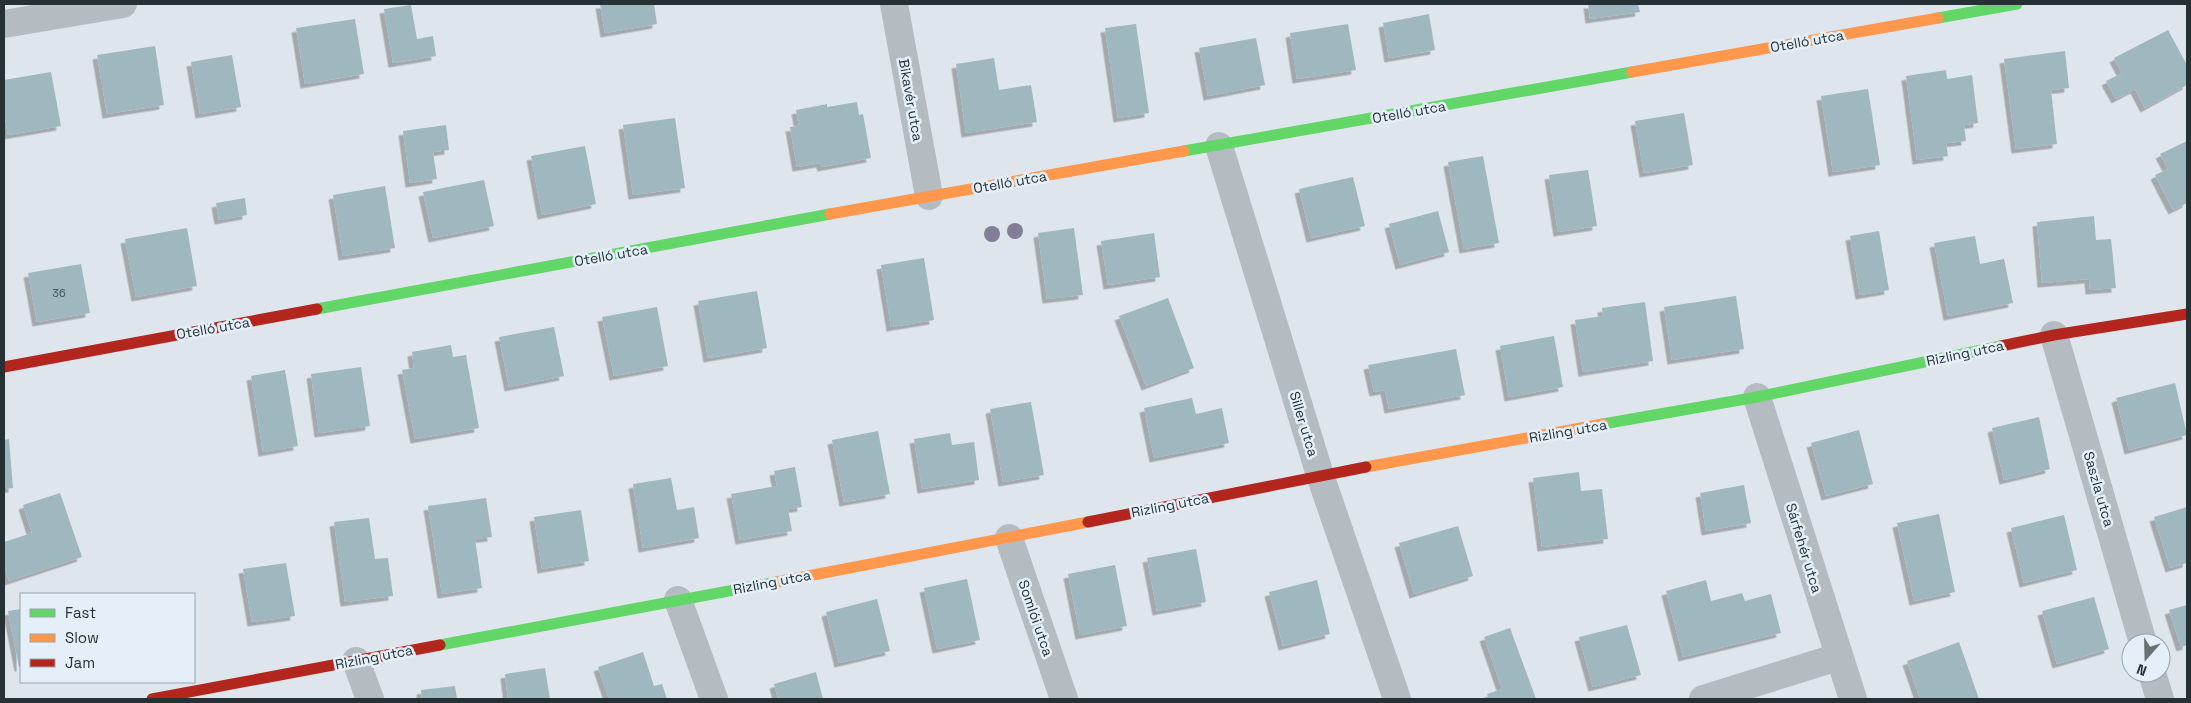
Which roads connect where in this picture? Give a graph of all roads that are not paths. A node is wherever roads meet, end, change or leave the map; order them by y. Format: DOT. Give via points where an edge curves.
graph roads {
  1 [pos="122,4"];
  2 [pos="894,4"];
  3 [pos="2017,4"];
  4 [pos="4,24"];
  5 [pos="1219,146"];
  6 [pos="929,196"];
  7 [pos="2187,314"];
  8 [pos="2054,335"];
  9 [pos="4,367"];
  10 [pos="1757,397"];
  11 [pos="1320,475"];
  12 [pos="1009,538"];
  13 [pos="678,600"];
  14 [pos="2140,633"];
  15 [pos="1838,658"];
  16 [pos="356,661"];
  17 [pos="2155,683"];
  18 [pos="152,699"];
  19 [pos="370,699"];
  20 [pos="714,699"];
  21 [pos="1064,699"];
  22 [pos="1396,699"];
  23 [pos="1703,699"];
  24 [pos="1852,699"];
  25 [pos="2160,699"];
  1 -- 4 [label="street"];
  2 -- 6 [label="street, Bikavér utca"];
  3 -- 5 [label="street, Otelló utca"];
  5 -- 6 [label="street, Otelló utca"];
  5 -- 11 [label="street, Siller utca"];
  6 -- 9 [label="street, Otelló utca"];
  7 -- 8 [label="street, Rizling utca"];
  8 -- 10 [label="street, Rizling utca"];
  8 -- 14 [label="street, Saszla utca"];
  10 -- 11 [label="street, Rizling utca"];
  10 -- 15 [label="street, Sárfehér utca"];
  11 -- 12 [label="street, Rizling utca"];
  11 -- 22 [label="street, Siller utca"];
  12 -- 13 [label="street, Rizling utca"];
  12 -- 21 [label="street, Somlói utca"];
  13 -- 16 [label="street, Rizling utca"];
  13 -- 20 [label="street"];
  15 -- 23 [label="street"];
  15 -- 24 [label="street, Sárfehér utca"];
  16 -- 18 [label="street, Rizling utca"];
  16 -- 19 [label="street"];
  17 -- 25 [label="street"];
}
